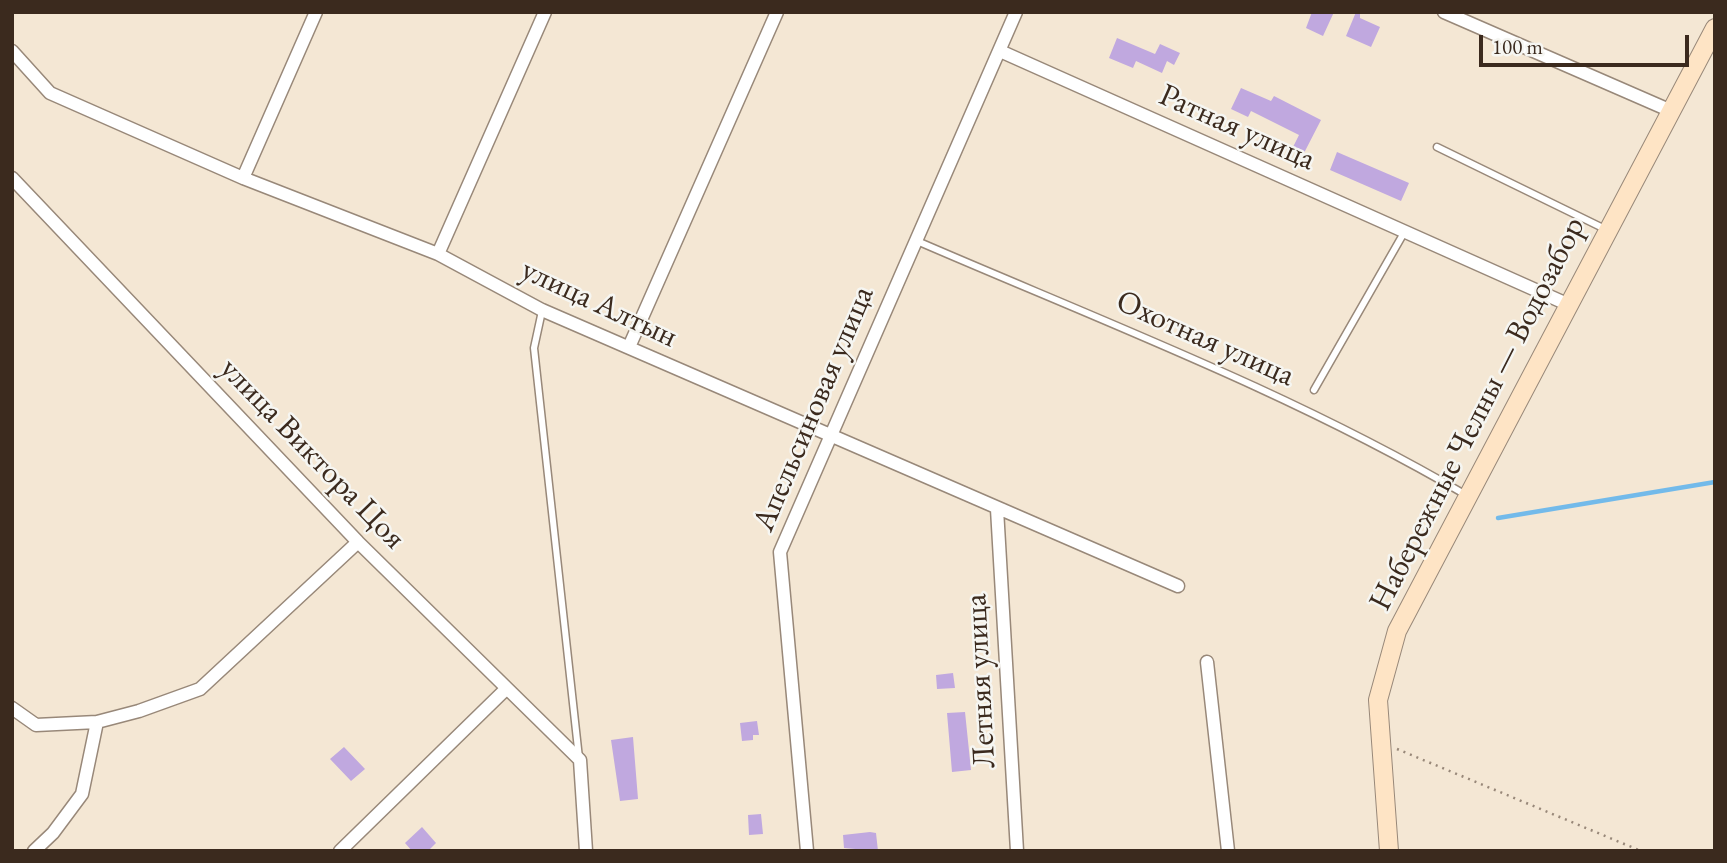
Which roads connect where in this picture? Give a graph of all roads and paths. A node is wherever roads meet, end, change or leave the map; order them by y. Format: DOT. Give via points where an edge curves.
graph roads {
  1 [pos="316,12"];
  2 [pos="545,12"];
  3 [pos="778,12"];
  4 [pos="1016,12"];
  5 [pos="1444,12"];
  6 [pos="1715,28"];
  7 [pos="12,51"];
  8 [pos="1000,51"];
  9 [pos="1669,110"];
  10 [pos="1437,147"];
  11 [pos="12,178"];
  12 [pos="243,178"];
  13 [pos="1607,230"];
  14 [pos="1405,231"];
  15 [pos="916,240"];
  16 [pos="438,254"];
  17 [pos="1567,304"];
  18 [pos="542,310"];
  19 [pos="629,347"];
  20 [pos="1314,390"];
  21 [pos="831,436"];
  22 [pos="1468,496"];
  23 [pos="997,509"];
  24 [pos="358,542"];
  25 [pos="1178,586"];
  26 [pos="1207,662"];
  27 [pos="506,689"];
  28 [pos="12,708"];
  29 [pos="96,722"];
  30 [pos="1381,743"];
  31 [pos="580,760"];
  32 [pos="583,847"];
  33 [pos="34,851"];
  34 [pos="340,851"];
  35 [pos="807,851"];
  36 [pos="1017,851"];
  37 [pos="1228,851"];
  38 [pos="1389,851"];
  39 [pos="1641,851"];
  1 -- 12 [label="street"];
  2 -- 16 [label="street"];
  3 -- 19 [label="street"];
  4 -- 8 [label="street, Апельсиновая улица"];
  5 -- 9 [label="street"];
  6 -- 9 [label="main road, Набережные Челны — Водозабор"];
  7 -- 12 [label="street, улица Алтын" via="50,93"];
  8 -- 14 [label="street, Ратная улица"];
  8 -- 15 [label="street, Апельсиновая улица"];
  9 -- 13 [label="main road, Набережные Челны — Водозабор"];
  10 -- 13 [label="lane"];
  11 -- 24 [label="street, улица Виктора Цоя"];
  12 -- 16 [label="street, улица Алтын"];
  13 -- 17 [label="main road, Набережные Челны — Водозабор"];
  14 -- 17 [label="street, Ратная улица"];
  14 -- 20 [label="lane"];
  15 -- 21 [label="street, Апельсиновая улица"];
  15 -- 22 [label="lane, Охотная улица" via="1283,400 1382,446"];
  16 -- 18 [label="street, улица Алтын"];
  17 -- 22 [label="main road, Набережные Челны — Водозабор"];
  18 -- 19 [label="street, улица Алтын"];
  18 -- 31 [label="lane" via="534,348"];
  19 -- 21 [label="street, улица Алтын"];
  21 -- 23 [label="street, улица Алтын"];
  21 -- 35 [label="street, Апельсиновая улица" via="780,552"];
  22 -- 30 [label="main road, Набережные Челны — Водозабор" via="1397,631 1378,700"];
  23 -- 25 [label="street, улица Алтын"];
  23 -- 36 [label="street, Летняя улица"];
  24 -- 27 [label="street, улица Виктора Цоя"];
  24 -- 29 [label="street" via="200,689"];
  26 -- 37 [label="street"];
  27 -- 31 [label="street, улица Виктора Цоя"];
  27 -- 34 [label="street"];
  28 -- 29 [label="street" via="36,725"];
  29 -- 33 [label="street" via="82,794"];
  30 -- 38 [label="main road, Набережные Челны — Водозабор"];
  30 -- 39 [label="path"];
  31 -- 32 [label="street"];
}
